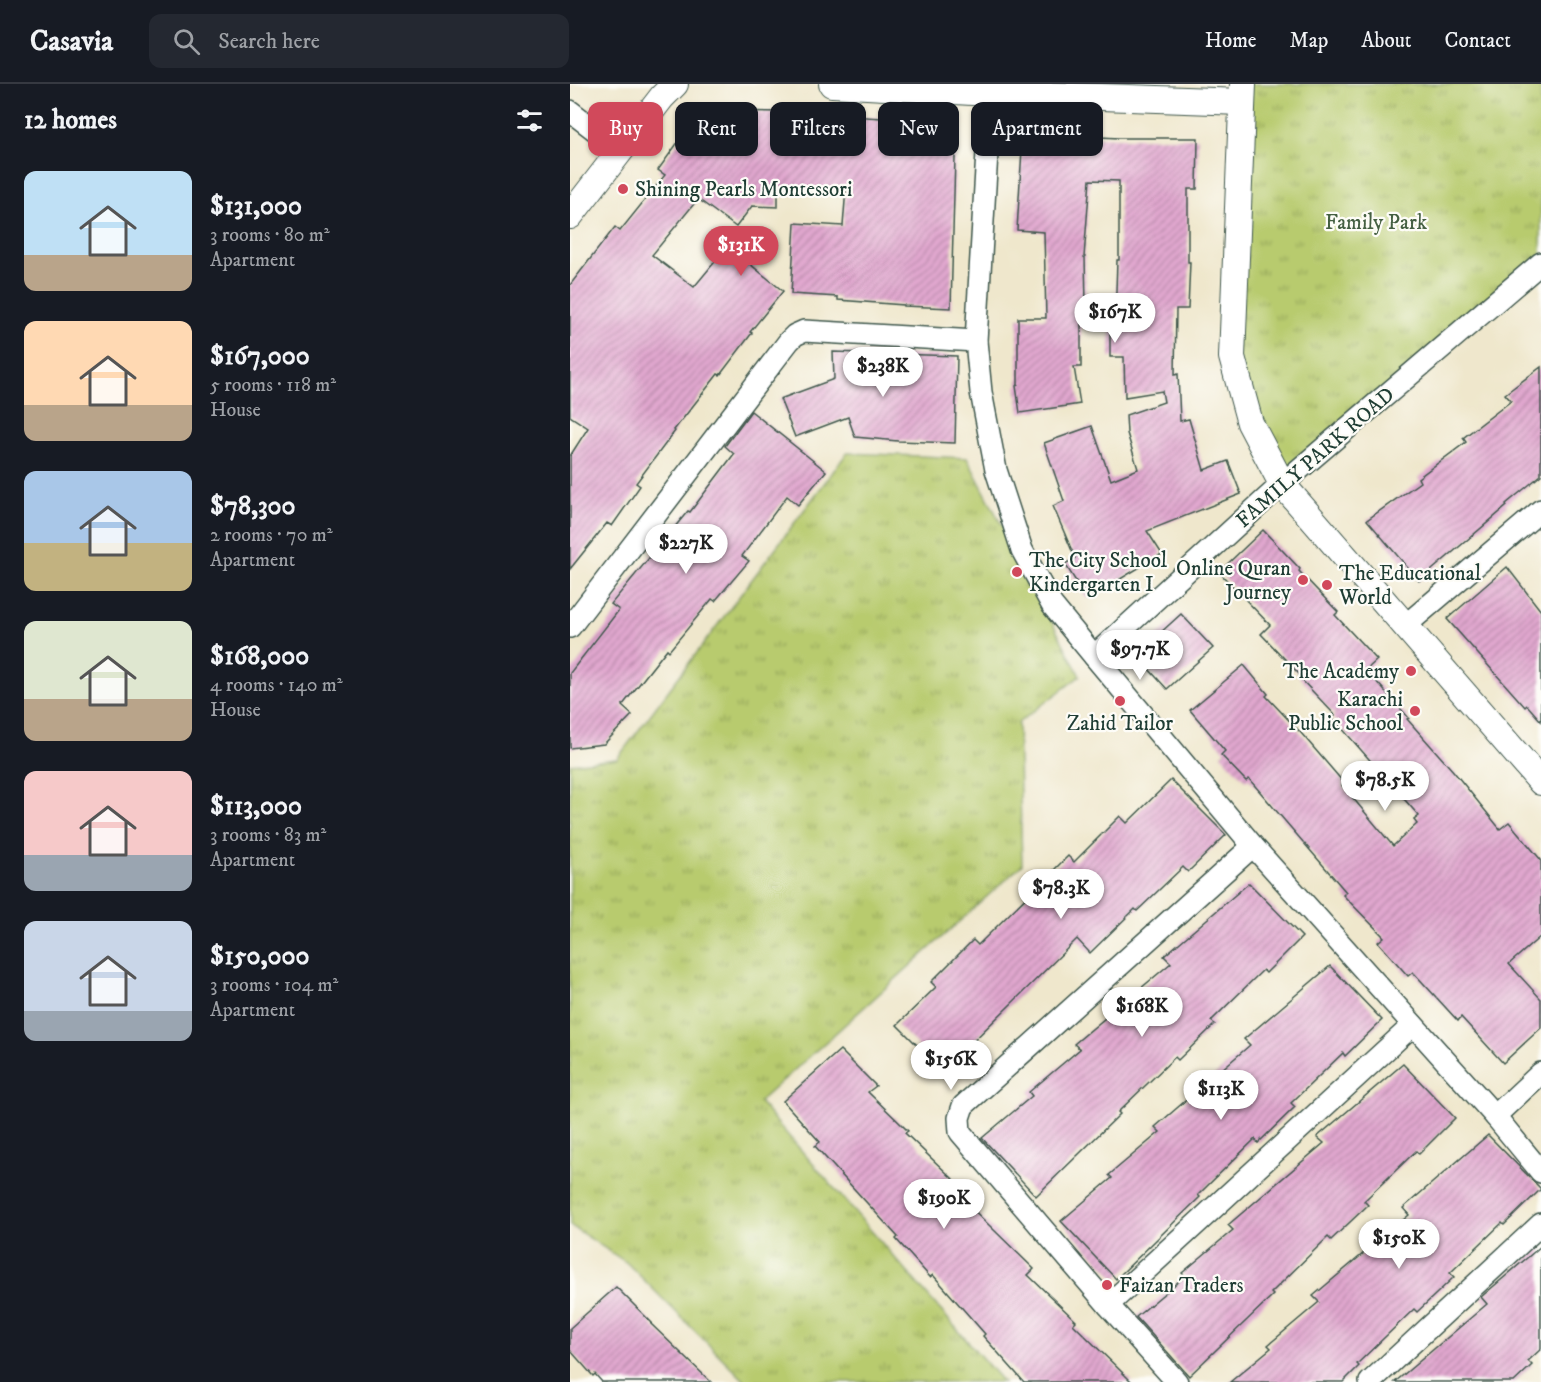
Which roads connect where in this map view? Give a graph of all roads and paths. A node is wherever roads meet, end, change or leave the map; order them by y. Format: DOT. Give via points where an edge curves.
graph roads {
  1 [pos="675,84"];
  2 [pos="832,84"];
  3 [pos="990,89"];
  4 [pos="1243,93"];
  5 [pos="658,102"];
  6 [pos="570,111"];
  7 [pos="588,125"];
  8 [pos="616,156"];
  9 [pos="570,216"];
  10 [pos="1541,263"];
  11 [pos="976,341"];
  12 [pos="1282,484"];
  13 [pos="1541,510"];
  14 [pos="1406,625"];
  15 [pos="570,627"];
  16 [pos="1094,656"];
  17 [pos="1541,782"];
  18 [pos="1253,846"];
  19 [pos="1413,1025"];
  20 [pos="1541,1073"];
  21 [pos="1495,1116"];
  22 [pos="1541,1172"];
  23 [pos="1541,1224"];
  24 [pos="1108,1305"];
  25 [pos="1176,1382"];
  26 [pos="1370,1382"];
  1 -- 5 [label="street"];
  2 -- 3 [label="street"];
  3 -- 4 [label="street"];
  3 -- 11 [label="street"];
  4 -- 12 [label="street" via="1232,357 1250,423"];
  6 -- 7 [label="street"];
  8 -- 9 [label="street"];
  10 -- 12 [label="street, FAMILY PARK ROAD"];
  11 -- 15 [label="street" via="804,331 795,335"];
  11 -- 16 [label="street" via="996,470 1022,550 1052,605"];
  12 -- 14 [label="street"];
  12 -- 16 [label="street, FAMILY PARK ROAD"];
  13 -- 14 [label="street"];
  14 -- 17 [label="street"];
  16 -- 18 [label="street"];
  18 -- 19 [label="street"];
  18 -- 24 [label="street" via="963,1106 959,1118 960,1132"];
  19 -- 21 [label="street"];
  19 -- 24 [label="street"];
  20 -- 21 [label="street"];
  21 -- 22 [label="street"];
  23 -- 26 [label="street"];
  24 -- 25 [label="street"];
}
